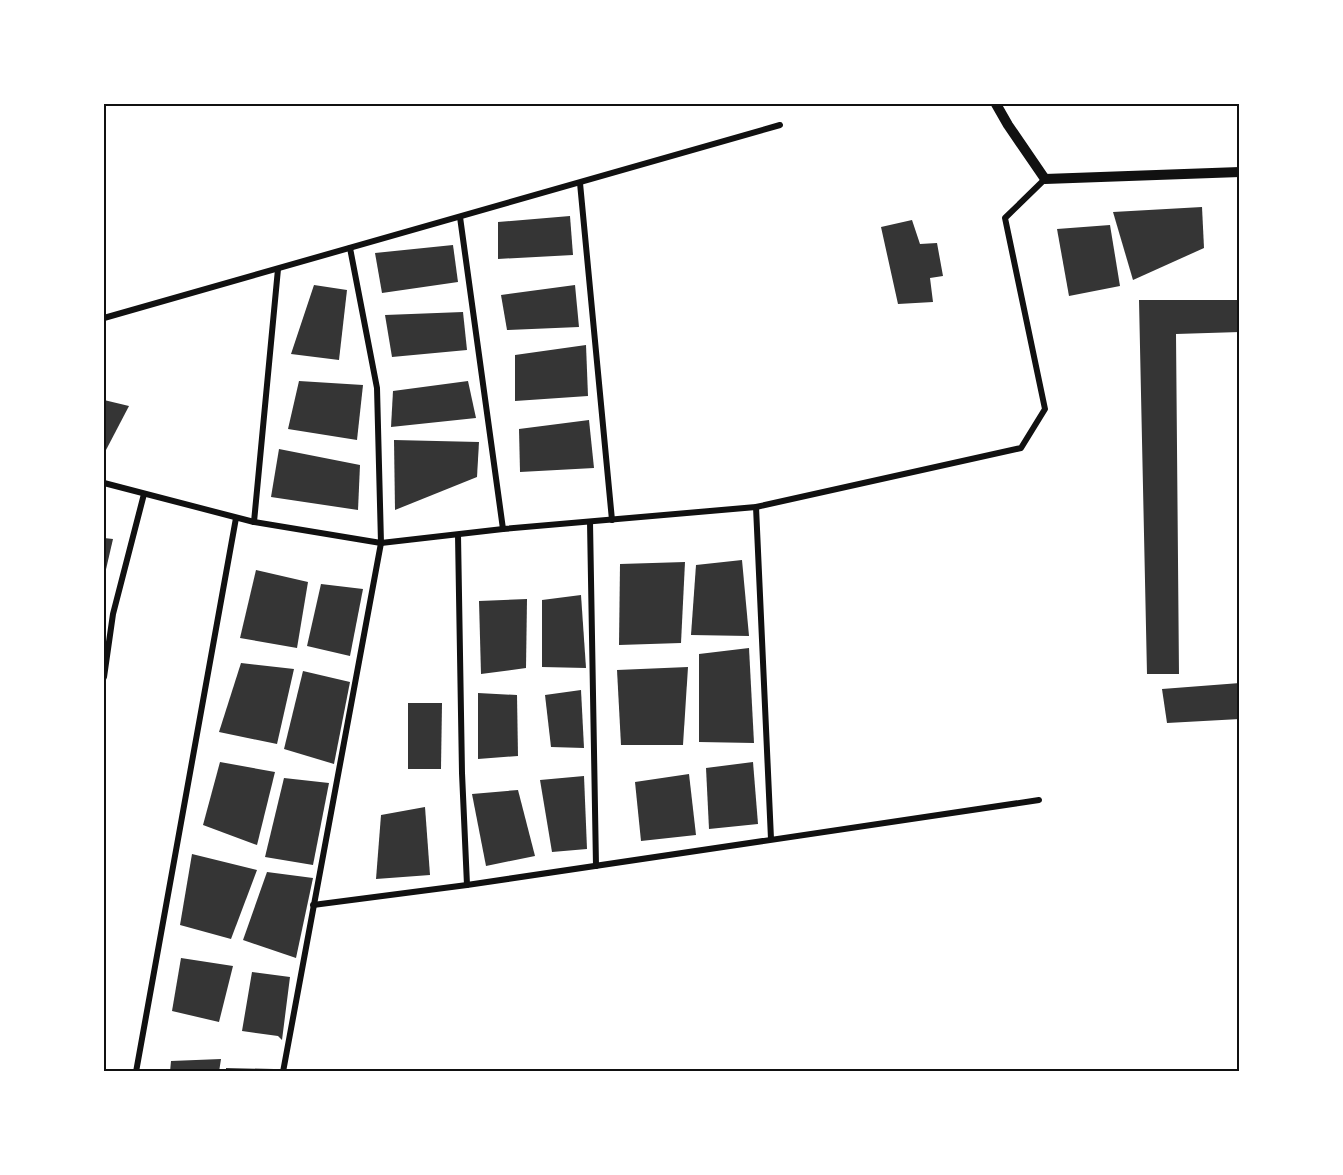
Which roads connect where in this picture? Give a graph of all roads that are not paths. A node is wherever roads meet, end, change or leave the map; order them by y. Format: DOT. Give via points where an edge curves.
graph roads {
  1 [pos="996,104"];
  2 [pos="780,125"];
  3 [pos="1239,172"];
  4 [pos="1045,179"];
  5 [pos="580,183"];
  6 [pos="460,217"];
  7 [pos="350,248"];
  8 [pos="278,268"];
  9 [pos="104,318"];
  10 [pos="104,483"];
  11 [pos="144,494"];
  12 [pos="756,507"];
  13 [pos="236,518"];
  14 [pos="612,520"];
  15 [pos="254,522"];
  16 [pos="590,522"];
  17 [pos="503,529"];
  18 [pos="458,535"];
  19 [pos="381,543"];
  20 [pos="104,612"];
  21 [pos="113,614"];
  22 [pos="104,677"];
  23 [pos="1039,800"];
  24 [pos="771,839"];
  25 [pos="596,866"];
  26 [pos="466,885"];
  27 [pos="313,905"];
  28 [pos="136,1071"];
  29 [pos="283,1071"];
  1 -- 4 [label="street"];
  2 -- 5 [label="street"];
  3 -- 4 [label="street"];
  4 -- 12 [label="street" via="1005,218 1045,409 1021,448"];
  5 -- 6 [label="street"];
  5 -- 14 [label="street"];
  6 -- 7 [label="street"];
  6 -- 17 [label="street"];
  7 -- 8 [label="street"];
  7 -- 19 [label="street" via="377,388"];
  8 -- 9 [label="street"];
  8 -- 15 [label="street"];
  10 -- 11 [label="street"];
  11 -- 13 [label="street"];
  11 -- 21 [label="street"];
  12 -- 14 [label="street"];
  12 -- 24 [label="street"];
  13 -- 15 [label="street"];
  13 -- 28 [label="street"];
  14 -- 16 [label="street"];
  15 -- 19 [label="street"];
  16 -- 17 [label="street"];
  16 -- 25 [label="street"];
  17 -- 18 [label="street"];
  18 -- 19 [label="street"];
  18 -- 26 [label="street"];
  19 -- 27 [label="street"];
  20 -- 21 [label="street"];
  21 -- 22 [label="street"];
  23 -- 24 [label="street"];
  24 -- 25 [label="street"];
  25 -- 26 [label="street"];
  26 -- 27 [label="street"];
  27 -- 29 [label="street"];
}
